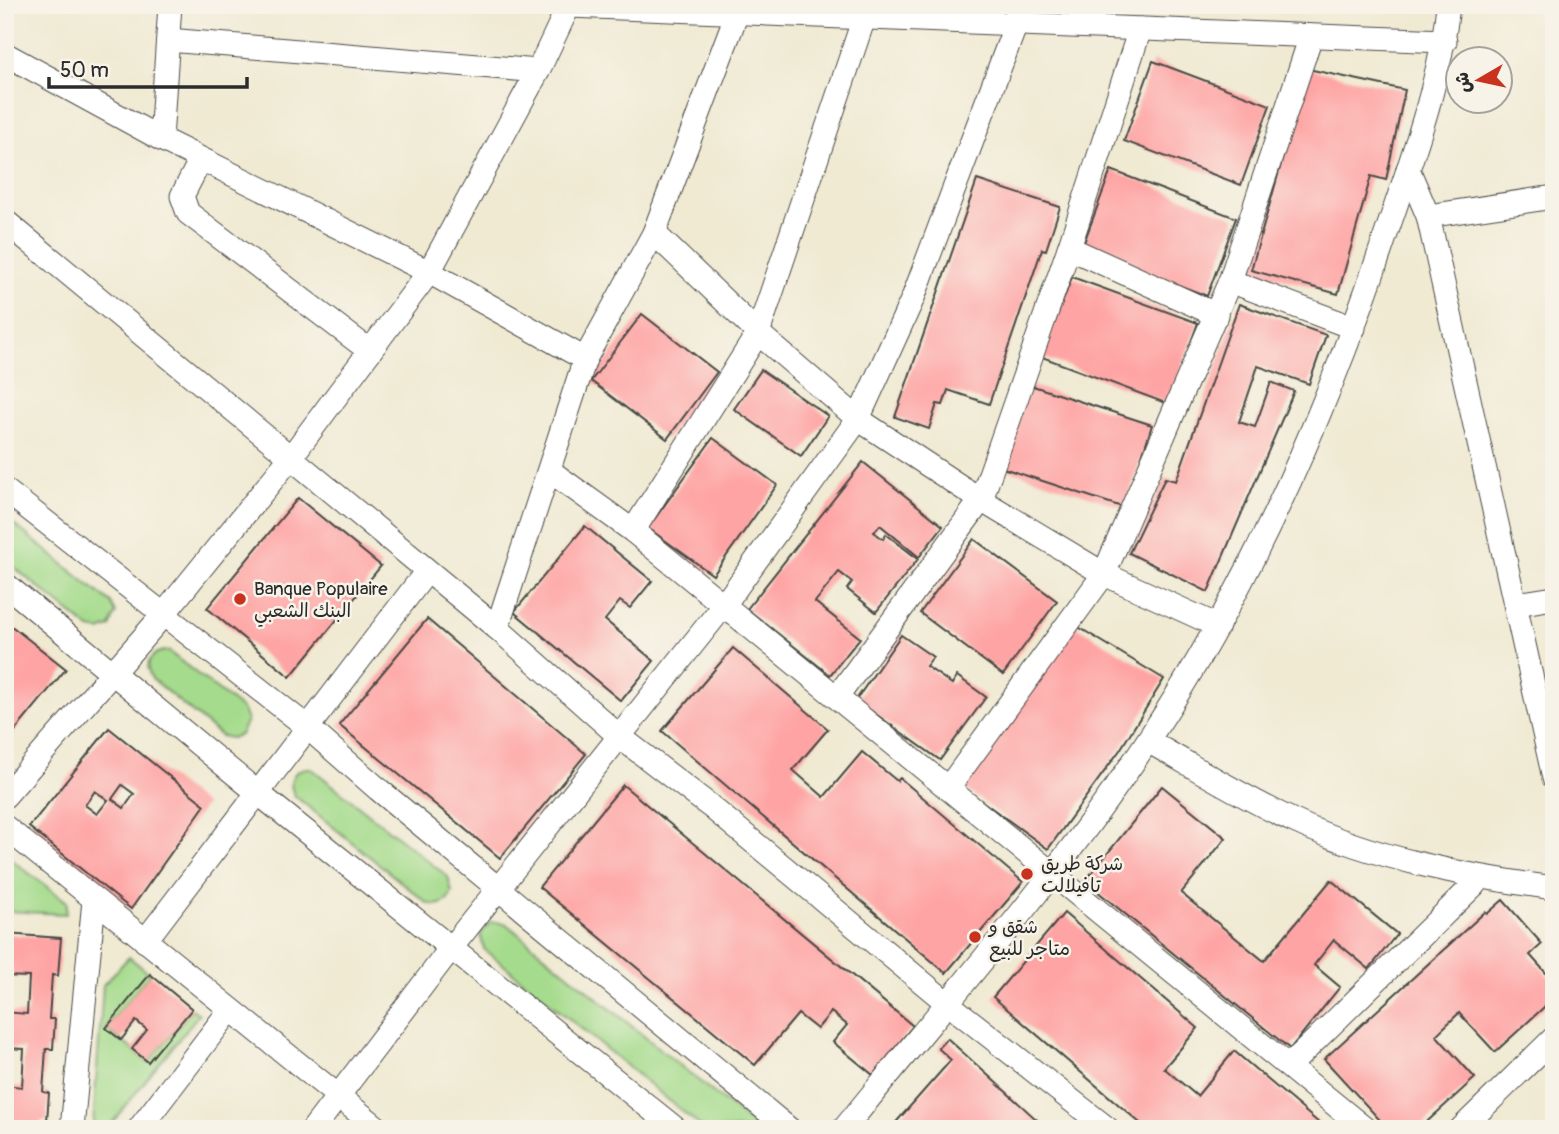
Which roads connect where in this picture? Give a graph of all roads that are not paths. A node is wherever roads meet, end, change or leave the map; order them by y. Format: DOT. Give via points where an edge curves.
graph roads {
  1 [pos="170,5"];
  2 [pos="1448,5"];
  3 [pos="569,6"];
  4 [pos="737,13"];
  5 [pos="1017,15"];
  6 [pos="864,18"];
  7 [pos="1140,29"];
  8 [pos="1311,36"];
  9 [pos="168,40"];
  10 [pos="1444,41"];
  11 [pos="5,54"];
  12 [pos="538,71"];
  13 [pos="161,139"];
  14 [pos="201,159"];
  15 [pos="1408,169"];
  16 [pos="1554,197"];
  17 [pos="1428,216"];
  18 [pos="5,221"];
  19 [pos="654,233"];
  20 [pos="1069,248"];
  21 [pos="429,272"];
  22 [pos="1230,281"];
  23 [pos="1217,315"];
  24 [pos="1354,328"];
  25 [pos="758,333"];
  26 [pos="370,351"];
  27 [pos="585,359"];
  28 [pos="858,419"];
  29 [pos="290,457"];
  30 [pos="550,471"];
  31 [pos="5,490"];
  32 [pos="981,500"];
  33 [pos="633,531"];
  34 [pos="427,571"];
  35 [pos="1104,574"];
  36 [pos="5,584"];
  37 [pos="1554,598"];
  38 [pos="1517,604"];
  39 [pos="724,605"];
  40 [pos="163,615"];
  41 [pos="1218,626"];
  42 [pos="497,628"];
  43 [pos="113,675"];
  44 [pos="837,697"];
  45 [pos="306,726"];
  46 [pos="620,737"];
  47 [pos="1148,741"];
  48 [pos="1554,778"];
  49 [pos="948,788"];
  50 [pos="258,793"];
  51 [pos="5,796"];
  52 [pos="5,827"];
  53 [pos="1051,874"];
  54 [pos="1481,878"];
  55 [pos="1554,888"];
  56 [pos="498,890"];
  57 [pos="94,900"];
  58 [pos="145,941"];
  59 [pos="452,948"];
  60 [pos="946,1002"];
  61 [pos="230,1010"];
  62 [pos="1554,1038"];
  63 [pos="1289,1066"];
  64 [pos="338,1097"];
  65 [pos="72,1129"];
  66 [pos="139,1129"];
  67 [pos="313,1129"];
  68 [pos="379,1129"];
  69 [pos="676,1129"];
  70 [pos="789,1129"];
  71 [pos="844,1129"];
  72 [pos="1108,1129"];
  73 [pos="1365,1129"];
  74 [pos="1461,1129"];
  1 -- 9 [label="street"];
  2 -- 10 [label="street"];
  3 -- 4 [label="street"];
  3 -- 12 [label="street"];
  4 -- 6 [label="street"];
  4 -- 19 [label="street"];
  5 -- 6 [label="street"];
  5 -- 7 [label="street"];
  5 -- 28 [label="street" via="913,298"];
  6 -- 25 [label="street"];
  7 -- 8 [label="street"];
  7 -- 20 [label="street"];
  8 -- 10 [label="street"];
  8 -- 22 [label="street"];
  9 -- 12 [label="street"];
  9 -- 13 [label="street"];
  10 -- 15 [label="street"];
  11 -- 13 [label="street"];
  12 -- 21 [label="street"];
  13 -- 14 [label="street"];
  14 -- 21 [label="street"];
  14 -- 26 [label="street" via="182,196 188,213"];
  15 -- 17 [label="street"];
  15 -- 24 [label="street"];
  16 -- 17 [label="street"];
  17 -- 38 [label="street"];
  18 -- 29 [label="street"];
  19 -- 25 [label="street"];
  19 -- 27 [label="street"];
  20 -- 23 [label="street"];
  20 -- 32 [label="street"];
  21 -- 26 [label="street"];
  21 -- 27 [label="street"];
  22 -- 23 [label="street"];
  22 -- 24 [label="street"];
  23 -- 35 [label="street"];
  24 -- 41 [label="street" via="1264,536"];
  25 -- 28 [label="street"];
  25 -- 33 [label="street"];
  26 -- 29 [label="street"];
  27 -- 30 [label="street"];
  28 -- 32 [label="street"];
  28 -- 39 [label="street"];
  29 -- 34 [label="street"];
  29 -- 40 [label="street"];
  30 -- 33 [label="street"];
  30 -- 42 [label="street"];
  31 -- 40 [label="street"];
  32 -- 35 [label="street"];
  32 -- 44 [label="street"];
  33 -- 39 [label="street"];
  34 -- 42 [label="street"];
  34 -- 45 [label="street"];
  35 -- 41 [label="street"];
  35 -- 49 [label="street"];
  36 -- 43 [label="street"];
  37 -- 38 [label="street"];
  38 -- 48 [label="street"];
  39 -- 44 [label="street"];
  39 -- 46 [label="street"];
  40 -- 43 [label="street"];
  40 -- 45 [label="street"];
  41 -- 47 [label="street"];
  42 -- 46 [label="street"];
  43 -- 50 [label="street"];
  43 -- 51 [label="street"];
  44 -- 49 [label="street"];
  45 -- 50 [label="street"];
  45 -- 56 [label="street"];
  46 -- 56 [label="street"];
  46 -- 60 [label="street"];
  47 -- 53 [label="street"];
  47 -- 54 [label="street" via="1295,822 1384,854"];
  49 -- 53 [label="street"];
  50 -- 58 [label="street"];
  50 -- 59 [label="street"];
  52 -- 57 [label="street"];
  53 -- 60 [label="street"];
  53 -- 63 [label="street"];
  54 -- 55 [label="street"];
  54 -- 63 [label="street"];
  56 -- 59 [label="street"];
  56 -- 70 [label="street"];
  57 -- 58 [label="street"];
  57 -- 65 [label="street"];
  58 -- 61 [label="street"];
  59 -- 64 [label="street"];
  59 -- 69 [label="street"];
  60 -- 71 [label="street"];
  60 -- 72 [label="street"];
  61 -- 64 [label="street"];
  61 -- 66 [label="street"];
  62 -- 74 [label="street"];
  63 -- 73 [label="street"];
  64 -- 67 [label="street"];
  64 -- 68 [label="street"];
}
